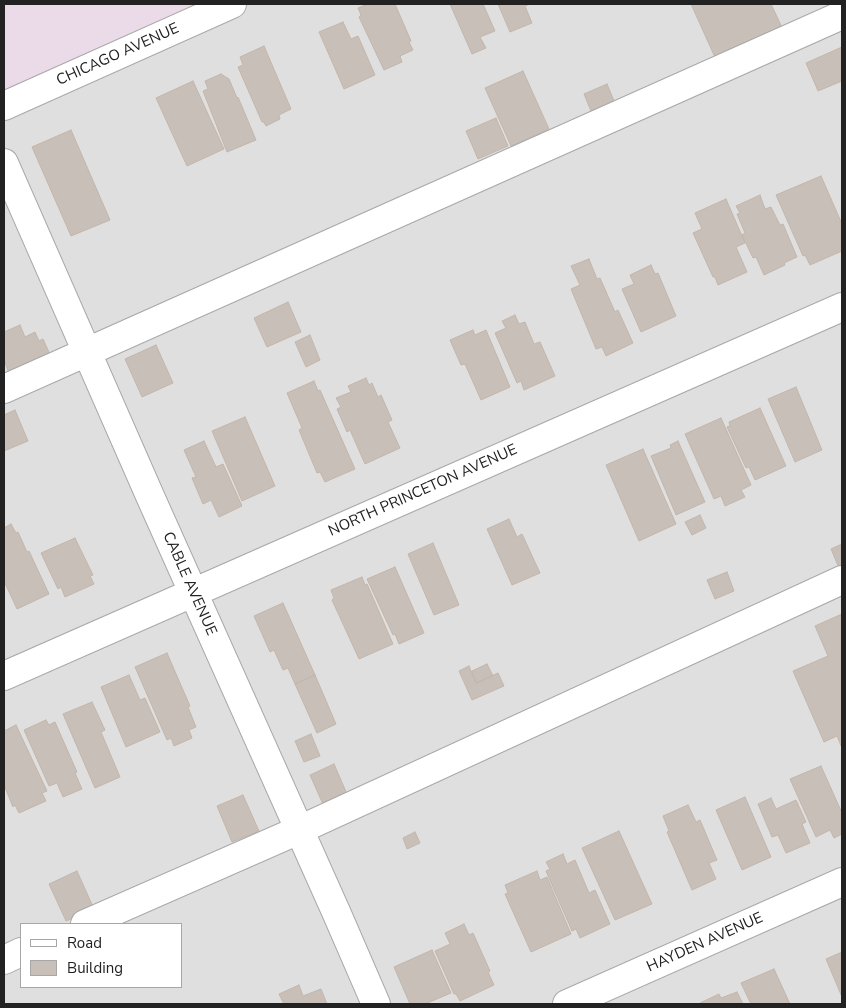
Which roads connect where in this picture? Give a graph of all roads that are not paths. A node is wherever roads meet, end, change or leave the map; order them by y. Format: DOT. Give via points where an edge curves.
graph roads {
  1 [pos="232,4"];
  2 [pos="842,15"];
  3 [pos="4,106"];
  4 [pos="4,163"];
  5 [pos="842,307"];
  6 [pos="87,352"];
  7 [pos="4,389"];
  8 [pos="842,580"];
  9 [pos="193,593"];
  10 [pos="4,676"];
  11 [pos="299,830"];
  12 [pos="842,882"];
  13 [pos="87,923"];
  14 [pos="20,952"];
  15 [pos="4,960"];
  16 [pos="376,1004"];
  17 [pos="568,1004"];
  1 -- 3 [label="street, CHICAGO AVENUE"];
  2 -- 6 [label="street"];
  4 -- 6 [label="street, CABLE AVENUE"];
  5 -- 9 [label="street, NORTH PRINCETON AVENUE"];
  6 -- 7 [label="street"];
  6 -- 9 [label="street, CABLE AVENUE"];
  8 -- 11 [label="street"];
  9 -- 10 [label="street, NORTH PRINCETON AVENUE"];
  9 -- 11 [label="street, CABLE AVENUE"];
  11 -- 13 [label="street"];
  11 -- 16 [label="street, CABLE AVENUE"];
  12 -- 17 [label="street, HAYDEN AVENUE"];
  14 -- 15 [label="street"];
}
